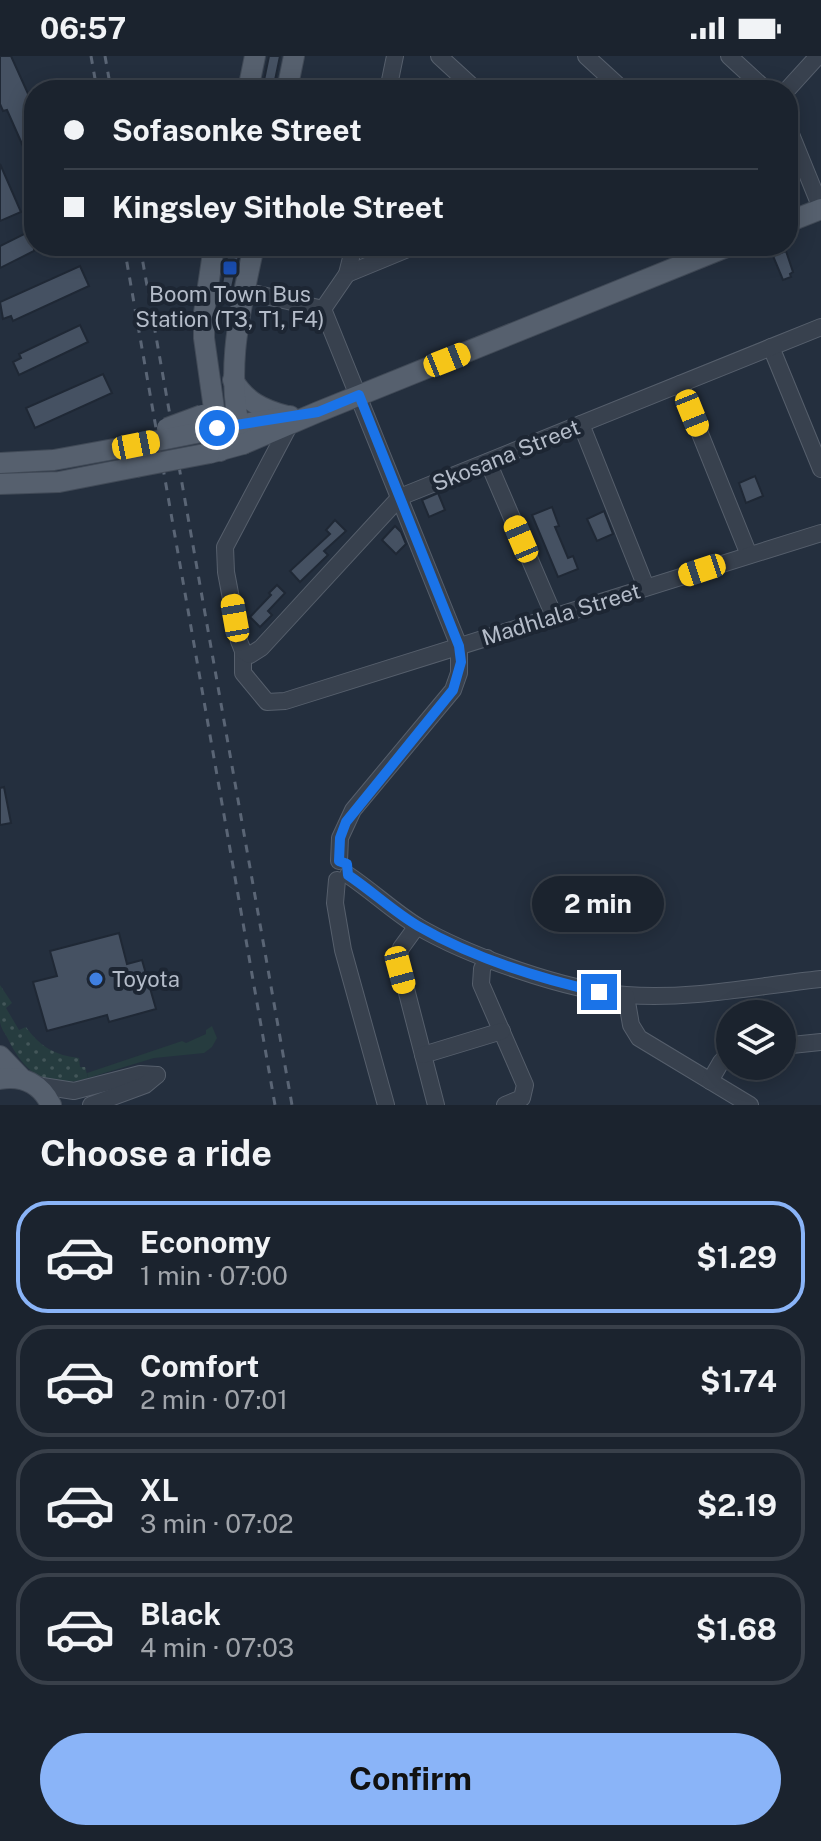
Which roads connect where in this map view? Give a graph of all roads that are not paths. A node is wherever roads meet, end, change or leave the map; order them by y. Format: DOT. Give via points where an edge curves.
graph roads {
  1 [pos="255,56"];
  2 [pos="294,56"];
  3 [pos="395,56"];
  4 [pos="439,56"];
  5 [pos="586,56"];
  6 [pos="729,56"];
  7 [pos="818,56"];
  8 [pos="250,80"];
  9 [pos="289,80"];
  10 [pos="390,80"];
  11 [pos="465,80"];
  12 [pos="612,80"];
  13 [pos="755,80"];
  14 [pos="796,80"];
  15 [pos="798,152"];
  16 [pos="821,208"];
  17 [pos="798,218"];
  18 [pos="213,256"];
  19 [pos="252,256"];
  20 [pos="352,256"];
  21 [pos="391,256"];
  22 [pos="704,256"];
  23 [pos="347,274"];
  24 [pos="244,291"];
  25 [pos="323,309"];
  26 [pos="821,327"];
  27 [pos="771,347"];
  28 [pos="233,380"];
  29 [pos="680,384"];
  30 [pos="359,395"];
  31 [pos="210,420"];
  32 [pos="288,421"];
  33 [pos="581,424"];
  34 [pos="241,435"];
  35 [pos="215,452"];
  36 [pos="488,462"];
  37 [pos="0,463"];
  38 [pos="821,469"];
  39 [pos="0,484"];
  40 [pos="400,497"];
  41 [pos="821,533"];
  42 [pos="749,555"];
  43 [pos="646,587"];
  44 [pos="554,616"];
  45 [pos="459,646"];
  46 [pos="243,651"];
  47 [pos="341,872"];
  48 [pos="417,926"];
  49 [pos="487,958"];
  50 [pos="821,979"];
  51 [pos="626,996"];
  52 [pos="502,1031"];
  53 [pos="821,1042"];
  54 [pos="796,1045"];
  55 [pos="423,1055"];
  56 [pos="0,1056"];
  57 [pos="716,1071"];
  58 [pos="0,1079"];
  59 [pos="710,1081"];
  60 [pos="29,1082"];
  61 [pos="743,1104"];
  62 [pos="51,1105"];
  63 [pos="91,1105"];
  64 [pos="386,1105"];
  65 [pos="436,1105"];
  66 [pos="505,1105"];
  1 -- 8 [label="main road"];
  2 -- 9 [label="main road"];
  3 -- 10 [label="street"];
  4 -- 11 [label="street"];
  5 -- 12 [label="street"];
  6 -- 13 [label="street"];
  7 -- 14 [label="street"];
  15 -- 16 [label="street"];
  16 -- 17 [label="main road"];
  18 -- 31 [label="main road" via="204,313"];
  19 -- 24 [label="main road"];
  20 -- 23 [label="street"];
  21 -- 23 [label="street"];
  22 -- 30 [label="main road"];
  23 -- 25 [label="street"];
  24 -- 25 [label="street"];
  24 -- 28 [label="main road"];
  25 -- 30 [label="street"];
  26 -- 27 [label="street, Skosana Street"];
  27 -- 29 [label="street, Skosana Street"];
  27 -- 38 [label="street"];
  28 -- 32 [label="main road" via="252,402"];
  28 -- 34 [label="main road"];
  29 -- 33 [label="street, Skosana Street"];
  29 -- 42 [label="street"];
  30 -- 32 [label="main road"];
  30 -- 40 [label="street"];
  31 -- 34 [label="main road"];
  31 -- 35 [label="main road"];
  31 -- 37 [label="main road, bridge" via="106,450"];
  32 -- 34 [label="main road"];
  32 -- 46 [label="street, Madhlala Street" via="225,547"];
  33 -- 36 [label="street, Skosana Street"];
  33 -- 43 [label="street"];
  34 -- 35 [label="main road"];
  35 -- 39 [label="main road, bridge" via="59,482"];
  36 -- 40 [label="street, Skosana Street"];
  36 -- 44 [label="street"];
  40 -- 45 [label="street"];
  40 -- 46 [label="street, Skosana Street" via="261,648 250,655"];
  41 -- 42 [label="street, Madhlala Street"];
  42 -- 43 [label="street, Madhlala Street"];
  43 -- 44 [label="street, Madhlala Street"];
  44 -- 45 [label="street, Madhlala Street"];
  45 -- 46 [label="street, Madhlala Street" via="285,701 267,702 243,673"];
  45 -- 47 [label="street" via="461,662 453,690 353,810 340,838"];
  47 -- 48 [label="street"];
  47 -- 64 [label="street" via="335,903 343,950"];
  48 -- 49 [label="street"];
  48 -- 55 [label="street" via="398,958"];
  49 -- 51 [label="street" via="573,986"];
  49 -- 52 [label="street" via="481,984"];
  50 -- 51 [label="street" via="705,994"];
  51 -- 59 [label="street" via="639,1038"];
  52 -- 55 [label="street"];
  52 -- 66 [label="street" via="525,1085 522,1098"];
  53 -- 54 [label="street"];
  55 -- 65 [label="street"];
  56 -- 60 [label="main road"];
  57 -- 59 [label="street"];
  58 -- 60 [label="main road"];
  59 -- 61 [label="street"];
  60 -- 62 [label="main road"];
  60 -- 63 [label="street" via="74,1091 140,1074 157,1075 145,1085"];
}
